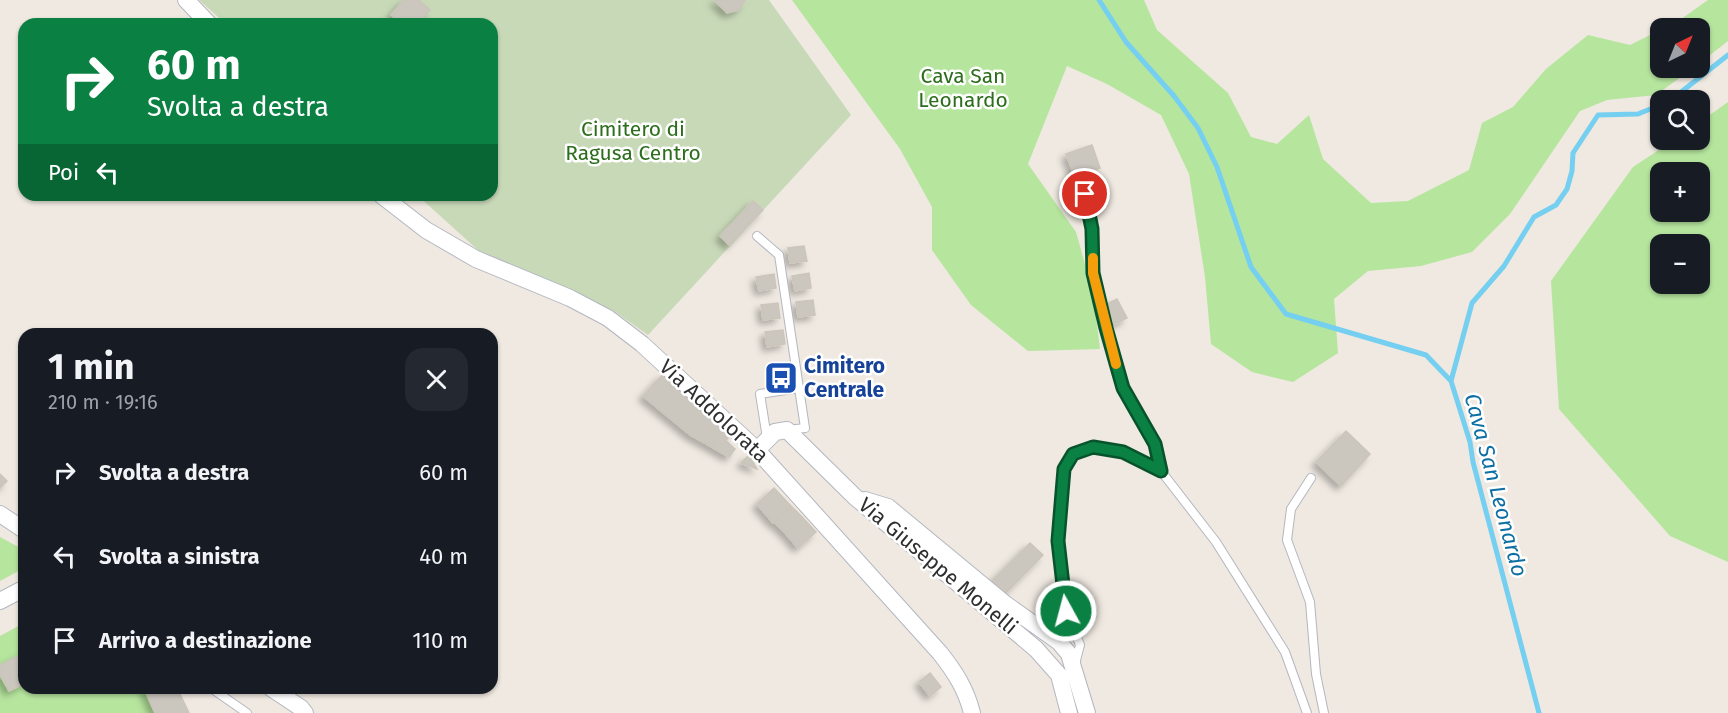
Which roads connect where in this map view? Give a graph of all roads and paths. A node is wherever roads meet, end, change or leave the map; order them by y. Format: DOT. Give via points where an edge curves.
graph roads {
  1 [pos="186,0"];
  2 [pos="203,18"];
  3 [pos="1085,194"];
  4 [pos="389,201"];
  5 [pos="757,236"];
  6 [pos="799,388"];
  7 [pos="788,430"];
  8 [pos="762,444"];
  9 [pos="1161,471"];
  10 [pos="1311,478"];
  11 [pos="855,497"];
  12 [pos="0,514"];
  13 [pos="18,526"];
  14 [pos="18,592"];
  15 [pos="0,601"];
  16 [pos="1075,667"];
  17 [pos="220,694"];
  18 [pos="280,694"];
  19 [pos="247,713"];
  20 [pos="305,713"];
  21 [pos="972,713"];
  22 [pos="1069,713"];
  23 [pos="1087,713"];
  24 [pos="1307,713"];
  25 [pos="1324,713"];
  1 -- 2 [label="street"];
  3 -- 9 [label="lane" via="1092,229 1093,273 1106,328 1123,388 1155,444"];
  4 -- 8 [label="street, Via Addolorata" via="426,230 476,260 570,298 608,318"];
  5 -- 6 [label="lane" via="778,255"];
  6 -- 7 [label="lane" via="805,428"];
  6 -- 8 [label="lane" via="760,394"];
  7 -- 8 [label="street" via="779,430"];
  7 -- 11 [label="street, Via Giuseppe Monelli"];
  8 -- 21 [label="street, Via Addolorata" via="940,653 968,696"];
  9 -- 16 [label="lane" via="1123,452 1093,447 1073,454 1064,469 1058,541 1066,611 1080,645"];
  9 -- 24 [label="lane" via="1216,542 1285,652"];
  10 -- 25 [label="lane" via="1292,509 1287,540 1310,602 1316,674"];
  11 -- 16 [label="street" via="888,507 1004,603 1059,642"];
  11 -- 22 [label="street, Via Giuseppe Monelli" via="1036,649 1059,675"];
  12 -- 13 [label="street"];
  14 -- 15 [label="street"];
  16 -- 23 [label="street"];
  17 -- 19 [label="lane"];
  18 -- 20 [label="street"];
}
